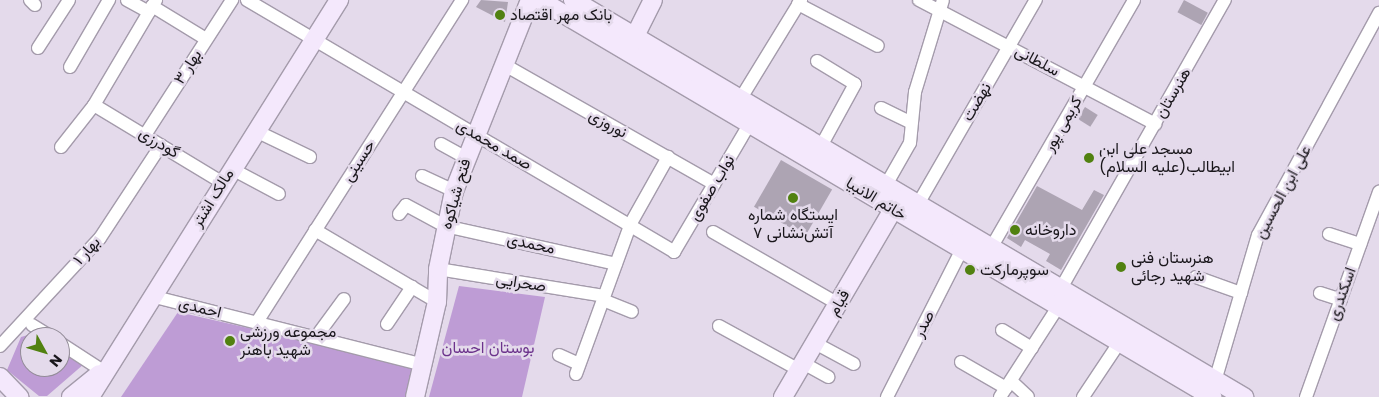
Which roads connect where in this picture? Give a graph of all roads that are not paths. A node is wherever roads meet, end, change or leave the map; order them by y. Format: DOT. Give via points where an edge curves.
graph roads {
  1 [pos="69,0"];
  2 [pos="109,0"];
  3 [pos="127,0"];
  4 [pos="232,0"];
  5 [pos="247,0"];
  6 [pos="339,0"];
  7 [pos="462,0"];
  8 [pos="530,0"];
  9 [pos="540,0"];
  10 [pos="573,0"];
  11 [pos="653,0"];
  12 [pos="919,0"];
  13 [pos="1036,0"];
  14 [pos="1134,0"];
  15 [pos="1225,0"];
  16 [pos="802,1"];
  17 [pos="152,6"];
  18 [pos="941,6"];
  19 [pos="1379,13"];
  20 [pos="206,40"];
  21 [pos="313,41"];
  22 [pos="631,44"];
  23 [pos="878,46"];
  24 [pos="1009,46"];
  25 [pos="38,48"];
  26 [pos="817,61"];
  27 [pos="503,64"];
  28 [pos="70,67"];
  29 [pos="1084,86"];
  30 [pos="402,93"];
  31 [pos="741,98"];
  32 [pos="94,105"];
  33 [pos="881,108"];
  34 [pos="750,123"];
  35 [pos="912,123"];
  36 [pos="1155,124"];
  37 [pos="256,131"];
  38 [pos="475,134"];
  39 [pos="145,135"];
  40 [pos="441,144"];
  41 [pos="161,145"];
  42 [pos="821,146"];
  43 [pos="61,147"];
  44 [pos="310,157"];
  45 [pos="668,157"];
  46 [pos="466,158"];
  47 [pos="227,176"];
  48 [pos="422,176"];
  49 [pos="714,184"];
  50 [pos="886,185"];
  51 [pos="454,191"];
  52 [pos="1379,192"];
  53 [pos="280,194"];
  54 [pos="897,202"];
  55 [pos="918,204"];
  56 [pos="400,214"];
  57 [pos="631,223"];
  58 [pos="445,226"];
  59 [pos="315,230"];
  60 [pos="713,232"];
  61 [pos="1329,234"];
  62 [pos="1360,244"];
  63 [pos="991,248"];
  64 [pos="961,251"];
  65 [pos="674,252"];
  66 [pos="616,264"];
  67 [pos="438,269"];
  68 [pos="1196,277"];
  69 [pos="412,287"];
  70 [pos="1241,292"];
  71 [pos="1320,293"];
  72 [pos="151,296"];
  73 [pos="604,298"];
  74 [pos="344,299"];
  75 [pos="1059,299"];
  76 [pos="1341,300"];
  77 [pos="437,302"];
  78 [pos="838,304"];
  79 [pos="632,312"];
  80 [pos="257,322"];
  81 [pos="387,324"];
  82 [pos="32,325"];
  83 [pos="719,326"];
  84 [pos="35,327"];
  85 [pos="1002,330"];
  86 [pos="316,337"];
  87 [pos="816,343"];
  88 [pos="1119,343"];
  89 [pos="0,346"];
  90 [pos="1032,348"];
  91 [pos="70,350"];
  92 [pos="559,355"];
  93 [pos="961,362"];
  94 [pos="854,364"];
  95 [pos="424,365"];
  96 [pos="801,367"];
  97 [pos="103,371"];
  98 [pos="0,377"];
  99 [pos="828,378"];
  100 [pos="1006,389"];
  101 [pos="1213,389"];
  102 [pos="789,395"];
  103 [pos="19,397"];
  104 [pos="71,397"];
  105 [pos="90,397"];
  106 [pos="414,397"];
  107 [pos="887,397"];
  108 [pos="1028,397"];
  109 [pos="1083,397"];
  110 [pos="1244,397"];
  111 [pos="1306,397"];
  1 -- 25 [label="street"];
  2 -- 28 [label="street"];
  3 -- 17 [label="street"];
  4 -- 20 [label="street, بهار ۳"];
  5 -- 21 [label="street, صمد محمدی"];
  6 -- 21 [label="main road, مالک اشتر"];
  7 -- 30 [label="street, حسینی"];
  8 -- 27 [label="main road, فتح شیاکوه"];
  9 -- 22 [label="main road, خاتم الانبیا"];
  10 -- 22 [label="main road, خاتم الانبیا"];
  11 -- 22 [label="main road"];
  12 -- 18 [label="street, سلطانی"];
  13 -- 24 [label="street, نهضت"];
  14 -- 29 [label="street, کریمی پور"];
  15 -- 36 [label="street, هنرستان"];
  16 -- 23 [label="street"];
  16 -- 31 [label="street"];
  17 -- 20 [label="street"];
  17 -- 32 [label="street"];
  18 -- 24 [label="street, سلطانی"];
  18 -- 35 [label="street" via="916,92"];
  19 -- 70 [label="street, علی ابن الحسین" via="1258,235"];
  20 -- 39 [label="street, بهار ۳"];
  21 -- 30 [label="street, صمد محمدی"];
  21 -- 37 [label="main road, مالک اشتر"];
  22 -- 31 [label="main road, خاتم الانبیا"];
  22 -- 34 [label="main road, خاتم الانبیا"];
  24 -- 29 [label="street, سلطانی"];
  24 -- 55 [label="street, نهضت"];
  26 -- 42 [label="street" via="855,84"];
  27 -- 38 [label="main road, فتح شیاکوه"];
  27 -- 45 [label="street, نوروزی"];
  29 -- 36 [label="street, سلطانی"];
  29 -- 63 [label="street, کریمی پور"];
  30 -- 38 [label="street, صمد محمدی"];
  30 -- 59 [label="street, حسینی"];
  31 -- 42 [label="main road, خاتم الانبیا"];
  32 -- 39 [label="street, گودرزی"];
  32 -- 43 [label="street"];
  33 -- 35 [label="street"];
  34 -- 49 [label="street, نواب صفوی"];
  34 -- 54 [label="main road, خاتم الانبیا"];
  35 -- 50 [label="street" via="910,143"];
  36 -- 75 [label="street, هنرستان"];
  37 -- 44 [label="street"];
  37 -- 47 [label="main road, مالک اشتر"];
  38 -- 46 [label="main road, فتح شیاکوه"];
  38 -- 57 [label="street, صمد محمدی"];
  39 -- 41 [label="street, گودرزی"];
  40 -- 46 [label="street"];
  41 -- 47 [label="street, گودرزی"];
  41 -- 89 [label="street, بهار ۱" via="100,238"];
  42 -- 50 [label="main road, خاتم الانبیا"];
  45 -- 49 [label="street, نوروزی"];
  45 -- 57 [label="street"];
  46 -- 51 [label="main road, فتح شیاکوه"];
  47 -- 53 [label="street, گودرزی"];
  47 -- 72 [label="main road, مالک اشتر"];
  48 -- 51 [label="street"];
  49 -- 65 [label="street, نواب صفوی"];
  50 -- 54 [label="main road, خاتم الانبیا"];
  51 -- 58 [label="main road, فتح شیاکوه"];
  52 -- 62 [label="street, اسکندری"];
  54 -- 55 [label="main road, خاتم الانبیا"];
  54 -- 64 [label="main road, خاتم الانبیا"];
  54 -- 78 [label="main road, قیام"];
  55 -- 63 [label="main road, خاتم الانبیا"];
  56 -- 58 [label="street, محمدی" via="406,205"];
  57 -- 65 [label="street, صمد محمدی"];
  57 -- 66 [label="street"];
  58 -- 66 [label="street, محمدی"];
  58 -- 67 [label="main road, فتح شیاکوه"];
  59 -- 69 [label="street"];
  59 -- 80 [label="street, حسینی"];
  60 -- 78 [label="street"];
  61 -- 62 [label="street"];
  62 -- 76 [label="street, اسکندری"];
  63 -- 75 [label="main road, خاتم الانبیا"];
  64 -- 75 [label="main road, خاتم الانبیا"];
  64 -- 107 [label="street, صدر"];
  66 -- 73 [label="street"];
  67 -- 73 [label="street, صحرایی"];
  67 -- 77 [label="main road, فتح شیاکوه"];
  68 -- 70 [label="street"];
  69 -- 77 [label="street"];
  69 -- 81 [label="street"];
  70 -- 101 [label="street, علی ابن الحسین"];
  71 -- 76 [label="street"];
  72 -- 80 [label="street, احمدی"];
  72 -- 97 [label="main road, مالک اشتر"];
  73 -- 79 [label="street, صحرایی"];
  73 -- 92 [label="street" via="577,369"];
  74 -- 86 [label="street"];
  75 -- 88 [label="main road, خاتم الانبیا"];
  75 -- 90 [label="street, هنرستان"];
  75 -- 101 [label="main road, خاتم الانبیا"];
  76 -- 111 [label="street, اسکندری"];
  77 -- 95 [label="main road, فتح شیاکوه"];
  78 -- 87 [label="main road, قیام"];
  80 -- 86 [label="street, احمدی"];
  82 -- 84 [label="street"];
  83 -- 96 [label="street"];
  85 -- 90 [label="street"];
  86 -- 95 [label="street, احمدی"];
  87 -- 94 [label="street"];
  87 -- 96 [label="main road, قیام"];
  88 -- 101 [label="main road, خاتم الانبیا"];
  88 -- 109 [label="street"];
  90 -- 100 [label="street, هنرستان"];
  91 -- 97 [label="street"];
  93 -- 100 [label="street"];
  95 -- 106 [label="main road, فتح شیاکوه"];
  96 -- 99 [label="street"];
  96 -- 102 [label="main road, قیام"];
  97 -- 104 [label="main road"];
  97 -- 105 [label="main road, مالک اشتر"];
  98 -- 103 [label="main road"];
  100 -- 108 [label="street"];
  101 -- 110 [label="main road, خاتم الانبیا"];
}
